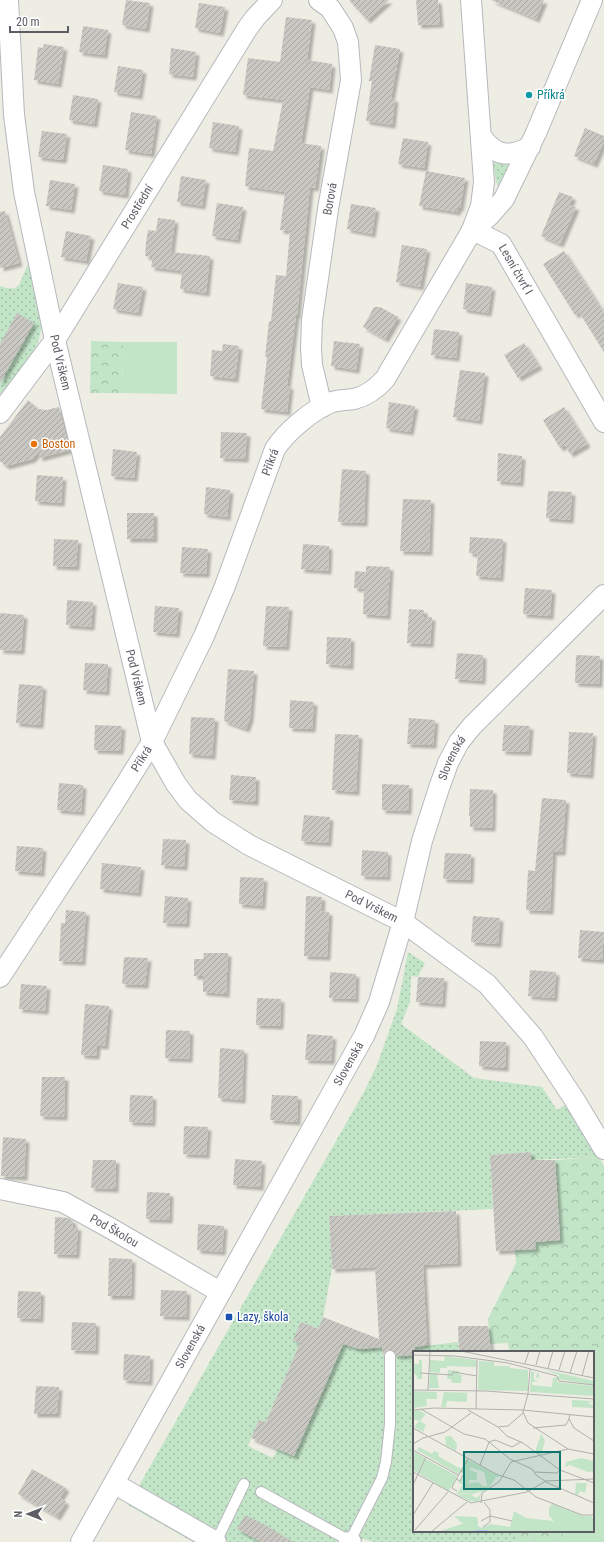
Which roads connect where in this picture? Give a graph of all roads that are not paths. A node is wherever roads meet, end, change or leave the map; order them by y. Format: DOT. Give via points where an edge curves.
graph roads {
  1 [pos="8,0"];
  2 [pos="272,0"];
  3 [pos="319,0"];
  4 [pos="471,0"];
  5 [pos="592,0"];
  6 [pos="481,136"];
  7 [pos="530,147"];
  8 [pos="471,232"];
  9 [pos="56,340"];
  10 [pos="322,407"];
  11 [pos="0,413"];
  12 [pos="604,422"];
  13 [pos="604,595"];
  14 [pos="152,742"];
  15 [pos="403,922"];
  16 [pos="0,977"];
  17 [pos="604,1149"];
  18 [pos="0,1189"];
  19 [pos="220,1292"];
  20 [pos="390,1356"];
  21 [pos="115,1484"];
  22 [pos="244,1484"];
  23 [pos="261,1492"];
  24 [pos="81,1542"];
  25 [pos="216,1542"];
  26 [pos="350,1542"];
  1 -- 9 [label="street, Pod Vrškem" via="14,115 24,192"];
  2 -- 9 [label="street, Prostřední" via="255,18 230,55"];
  3 -- 10 [label="street, Borová" via="330,8 343,28 348,42 350,80 312,320 312,365"];
  4 -- 6 [label="street"];
  5 -- 7 [label="street, Příkrá"];
  6 -- 7 [label="street" via="496,152 508,154"];
  6 -- 8 [label="street" via="484,182 481,206"];
  7 -- 8 [label="street, Příkrá" via="504,199"];
  8 -- 10 [label="street, Příkrá" via="385,379 363,397 338,400"];
  8 -- 12 [label="street, Lesní čtvrť I" via="482,234 501,244"];
  9 -- 11 [label="street, Prostřední"];
  9 -- 14 [label="street, Pod Vrškem"];
  10 -- 14 [label="street, Příkrá" via="285,436 275,449 225,586 204,636"];
  13 -- 15 [label="street, Slovenská" via="459,742 448,763 422,841"];
  14 -- 15 [label="street, Pod Vrškem" via="188,800 213,822 249,845"];
  14 -- 16 [label="street, Příkrá"];
  15 -- 17 [label="street, Pod Vrškem" via="487,984 533,1037"];
  15 -- 19 [label="street, Slovenská" via="379,1002 364,1036"];
  18 -- 19 [label="street, Pod Školou" via="63,1202"];
  19 -- 21 [label="street, Slovenská"];
  20 -- 26 [label="lane" via="390,1424 386,1462 382,1478"];
  21 -- 24 [label="street, Slovenská"];
  21 -- 25 [label="street"];
  22 -- 25 [label="lane"];
  23 -- 26 [label="lane"];
}
